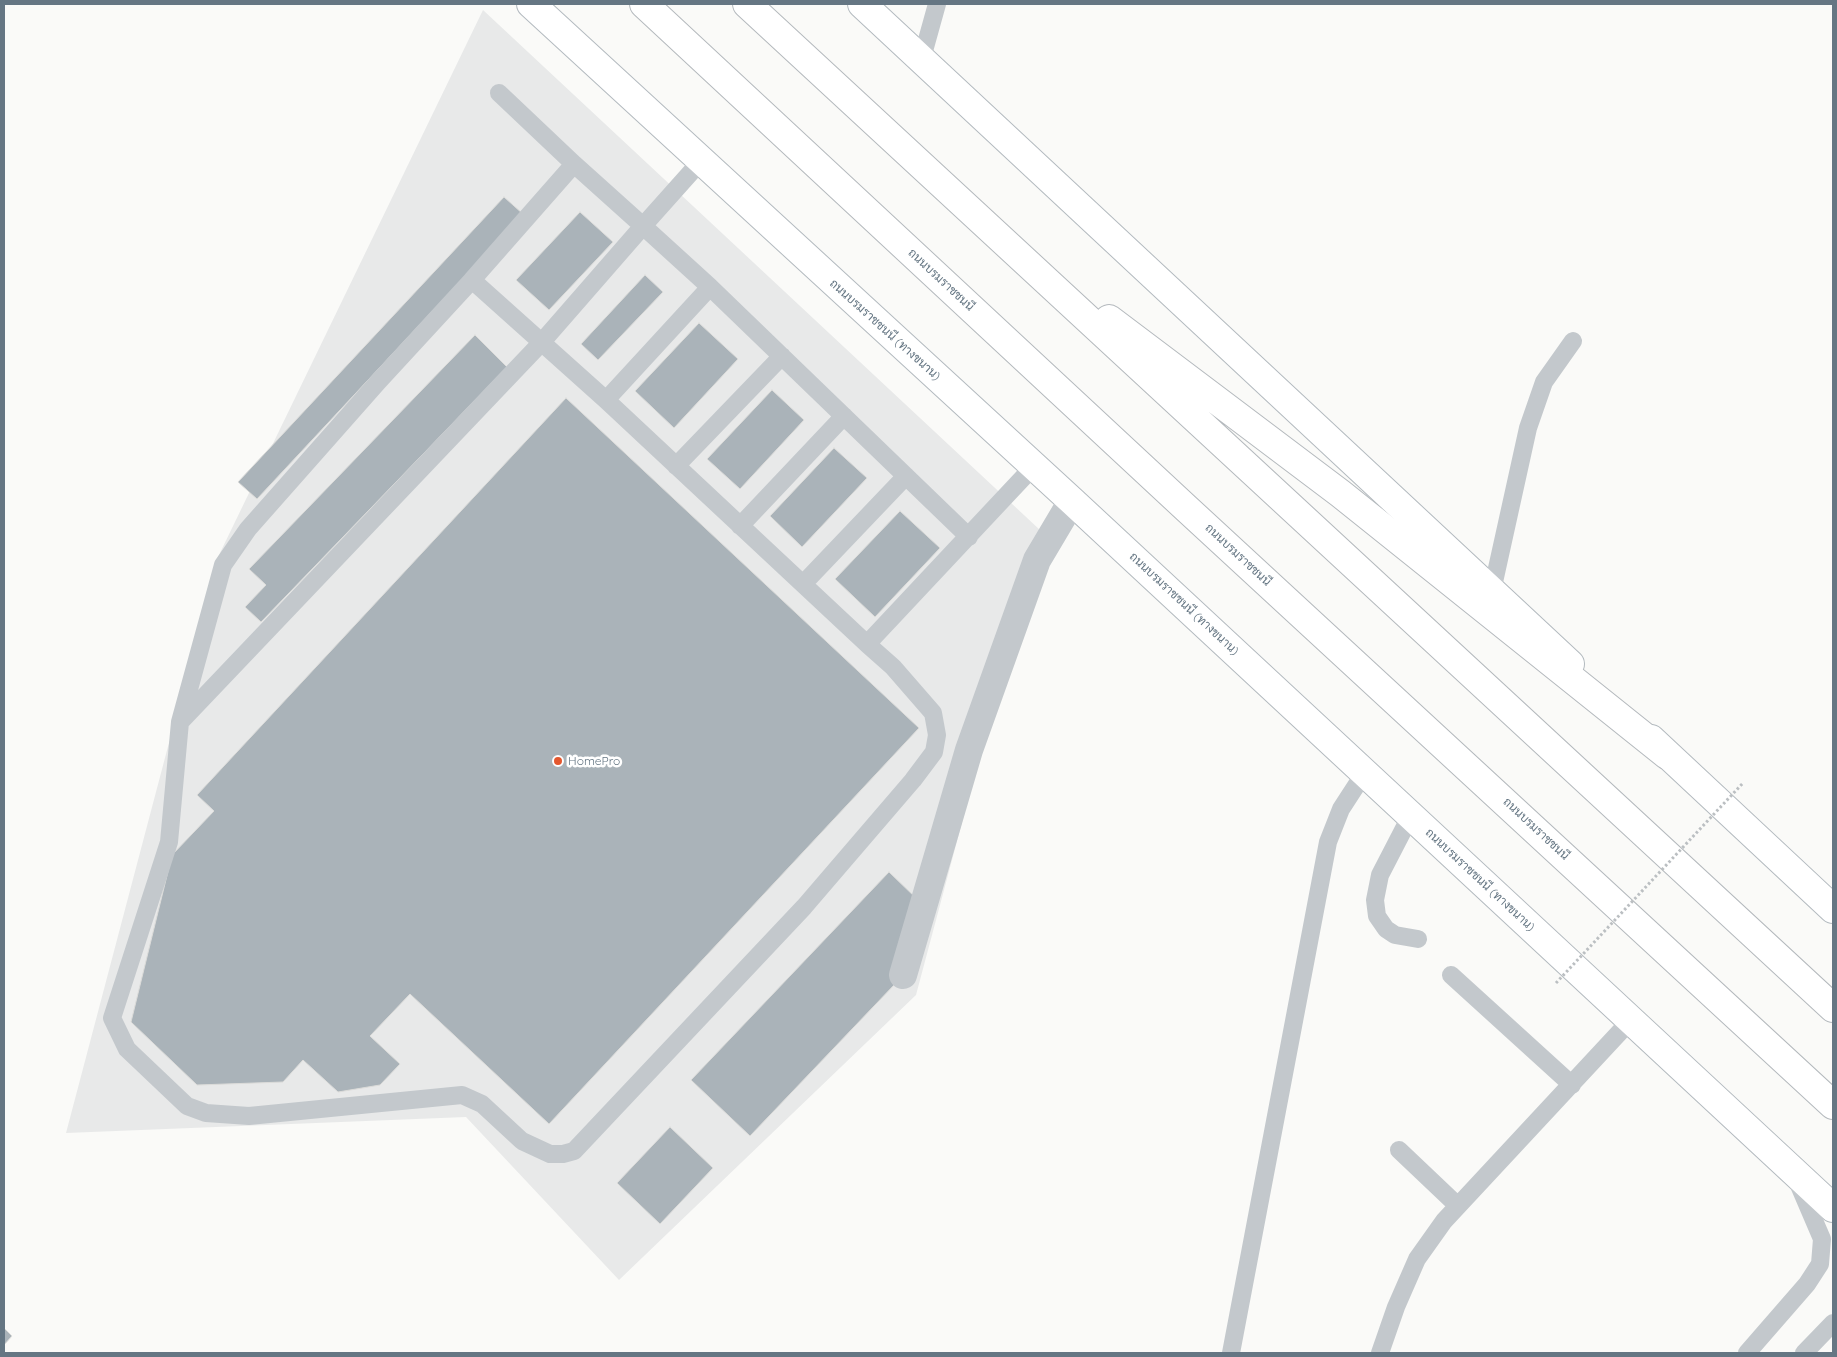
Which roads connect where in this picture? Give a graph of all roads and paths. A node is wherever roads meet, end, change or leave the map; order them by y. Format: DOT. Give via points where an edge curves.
graph roads {
  1 [pos="531,4"];
  2 [pos="644,4"];
  3 [pos="747,4"];
  4 [pos="862,4"];
  5 [pos="937,4"];
  6 [pos="922,58"];
  7 [pos="499,93"];
  8 [pos="701,162"];
  9 [pos="574,164"];
  10 [pos="643,226"];
  11 [pos="994,232"];
  12 [pos="472,280"];
  13 [pos="710,287"];
  14 [pos="1573,341"];
  15 [pos="541,343"];
  16 [pos="782,356"];
  17 [pos="606,400"];
  18 [pos="844,416"];
  19 [pos="676,466"];
  20 [pos="1034,466"];
  21 [pos="906,476"];
  22 [pos="1072,501"];
  23 [pos="740,526"];
  24 [pos="970,537"];
  25 [pos="803,584"];
  26 [pos="1492,591"];
  27 [pos="867,644"];
  28 [pos="180,722"];
  29 [pos="1667,755"];
  30 [pos="1365,772"];
  31 [pos="1743,783"];
  32 [pos="1411,815"];
  33 [pos="1833,909"];
  34 [pos="1418,940"];
  35 [pos="903,975"];
  36 [pos="1451,975"];
  37 [pos="1556,983"];
  38 [pos="1833,1008"];
  39 [pos="1631,1020"];
  40 [pos="1572,1085"];
  41 [pos="1833,1105"];
  42 [pos="1399,1150"];
  43 [pos="1780,1159"];
  44 [pos="1458,1206"];
  45 [pos="1833,1208"];
  46 [pos="1833,1323"];
  47 [pos="1231,1353"];
  48 [pos="1380,1353"];
  49 [pos="1746,1353"];
  50 [pos="1804,1353"];
  1 -- 8 [label="main road, ถนนบรมราชชนนี (ทางขนาน)"];
  2 -- 41 [label="main road, ถนนบรมราชชนนี"];
  3 -- 11 [label="main road"];
  4 -- 6 [label="main road"];
  5 -- 6 [label="lane"];
  6 -- 26 [label="main road"];
  7 -- 9 [label="lane"];
  8 -- 10 [label="lane"];
  8 -- 20 [label="main road, ถนนบรมราชชนนี (ทางขนาน)"];
  9 -- 10 [label="lane"];
  9 -- 12 [label="lane"];
  10 -- 13 [label="lane"];
  10 -- 15 [label="lane"];
  11 -- 29 [label="main road" via="1341,494"];
  11 -- 38 [label="main road"];
  12 -- 15 [label="lane"];
  12 -- 28 [label="lane" via="248,529 223,566"];
  13 -- 16 [label="lane"];
  13 -- 17 [label="lane"];
  14 -- 26 [label="lane" via="1544,382 1528,428"];
  15 -- 17 [label="lane"];
  15 -- 28 [label="lane"];
  16 -- 18 [label="lane"];
  16 -- 19 [label="lane"];
  17 -- 19 [label="lane"];
  18 -- 21 [label="lane"];
  18 -- 23 [label="lane"];
  19 -- 23 [label="lane"];
  20 -- 22 [label="main road, ถนนบรมราชชนนี (ทางขนาน)"];
  20 -- 24 [label="lane"];
  21 -- 24 [label="lane"];
  21 -- 25 [label="lane"];
  22 -- 30 [label="main road, ถนนบรมราชชนนี (ทางขนาน)"];
  22 -- 35 [label="street" via="1037,560 969,750"];
  23 -- 25 [label="lane"];
  24 -- 27 [label="lane"];
  25 -- 27 [label="lane"];
  26 -- 29 [label="main road"];
  27 -- 28 [label="lane" via="893,667 933,714 938,735 934,752 804,907 574,1150 563,1154 550,1154 522,1142 482,1104 462,1095 249,1116 206,1113 187,1106 127,1049 112,1018 168,842"];
  29 -- 33 [label="main road"];
  30 -- 32 [label="main road, ถนนบรมราชชนนี (ทางขนาน)"];
  30 -- 47 [label="lane" via="1341,809 1328,842"];
  31 -- 37 [label="path, bridge"];
  32 -- 34 [label="lane" via="1380,875 1375,900 1377,916 1386,929 1395,936"];
  32 -- 39 [label="main road, ถนนบรมราชชนนี (ทางขนาน)"];
  36 -- 40 [label="lane"];
  39 -- 40 [label="lane"];
  39 -- 43 [label="main road, ถนนบรมราชชนนี (ทางขนาน)"];
  40 -- 44 [label="lane"];
  42 -- 44 [label="lane"];
  43 -- 45 [label="main road, ถนนบรมราชชนนี (ทางขนาน)"];
  43 -- 49 [label="lane" via="1800,1187 1822,1239 1820,1264 1807,1284"];
  44 -- 48 [label="lane" via="1417,1259"];
  46 -- 50 [label="lane"];
}
